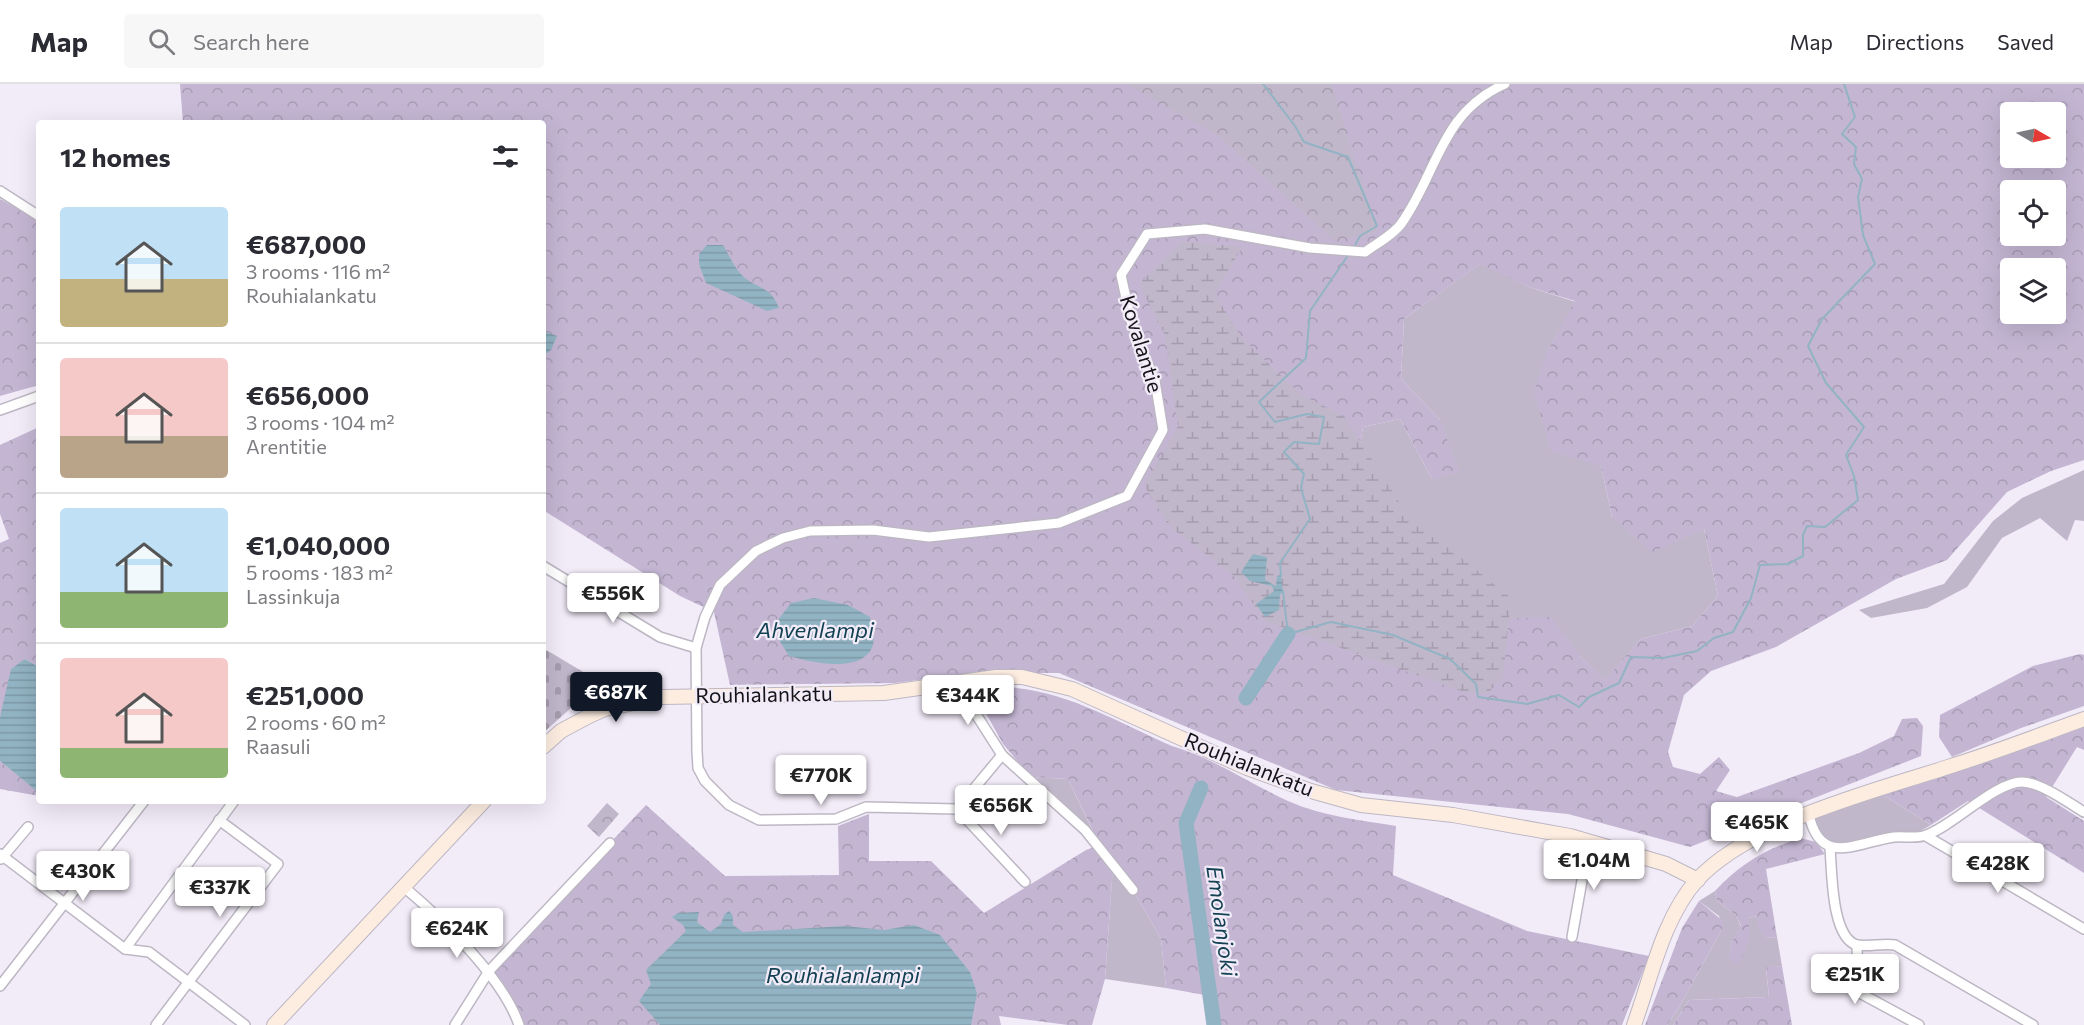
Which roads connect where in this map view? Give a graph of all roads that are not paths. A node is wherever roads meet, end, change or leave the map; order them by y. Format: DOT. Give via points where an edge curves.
graph roads {
  1 [pos="1506,84"];
  2 [pos="0,191"];
  3 [pos="36,214"];
  4 [pos="36,397"];
  5 [pos="0,410"];
  6 [pos="546,568"];
  7 [pos="696,648"];
  8 [pos="956,682"];
  9 [pos="696,695"];
  10 [pos="2084,719"];
  11 [pos="546,745"];
  12 [pos="1002,755"];
  13 [pos="142,804"];
  14 [pos="232,804"];
  15 [pos="481,804"];
  16 [pos="957,809"];
  17 [pos="2084,812"];
  18 [pos="1809,815"];
  19 [pos="219,820"];
  20 [pos="28,828"];
  21 [pos="1926,836"];
  22 [pos="1589,841"];
  23 [pos="610,843"];
  24 [pos="1830,848"];
  25 [pos="1,857"];
  26 [pos="1698,880"];
  27 [pos="1025,882"];
  28 [pos="404,887"];
  29 [pos="1133,891"];
  30 [pos="64,903"];
  31 [pos="2084,929"];
  32 [pos="1572,937"];
  33 [pos="1857,945"];
  34 [pos="125,949"];
  35 [pos="489,971"];
  36 [pos="190,980"];
  37 [pos="0,986"];
  38 [pos="156,1025"];
  39 [pos="245,1025"];
  40 [pos="274,1025"];
  41 [pos="455,1025"];
  42 [pos="519,1025"];
  43 [pos="1634,1025"];
  44 [pos="1919,1025"];
  45 [pos="2033,1025"];
  1 -- 7 [label="street, Kovalantie" via="1482,94 1454,124 1400,226 1365,252 1310,248 1204,229 1147,234 1121,275 1131,321 1155,381 1163,430 1126,496 1059,523 929,537 873,530 810,531 783,538 756,551 720,585"];
  2 -- 3 [label="street"];
  4 -- 5 [label="street"];
  6 -- 7 [label="street" via="660,637"];
  7 -- 9 [label="street, Kovalantie"];
  8 -- 9 [label="street, Rouhialankatu" via="884,693"];
  8 -- 12 [label="street"];
  8 -- 22 [label="street, Rouhialankatu" via="1022,677 1057,684 1247,768 1330,797 1361,805 1521,826"];
  9 -- 11 [label="street, Rouhialankatu" via="662,697 605,709 574,723"];
  9 -- 16 [label="street, Kovalantie" via="698,768 705,782 742,813 759,820 836,819 866,807"];
  10 -- 18 [label="street"];
  12 -- 16 [label="street"];
  12 -- 29 [label="street" via="1084,830"];
  13 -- 30 [label="street"];
  14 -- 19 [label="street"];
  15 -- 28 [label="street"];
  16 -- 27 [label="street"];
  17 -- 21 [label="street" via="2045,789 2022,782 2002,789"];
  18 -- 24 [label="street" via="1819,838"];
  18 -- 26 [label="street" via="1749,839"];
  19 -- 34 [label="street"];
  19 -- 36 [label="street" via="278,864"];
  20 -- 25 [label="street"];
  21 -- 24 [label="street"];
  21 -- 31 [label="street"];
  22 -- 26 [label="street, Rouhialankatu" via="1666,864"];
  22 -- 32 [label="street"];
  23 -- 35 [label="street"];
  24 -- 33 [label="street" via="1836,918 1848,939"];
  25 -- 30 [label="street"];
  26 -- 43 [label="street" via="1666,934"];
  28 -- 35 [label="street"];
  28 -- 40 [label="street"];
  30 -- 34 [label="street"];
  30 -- 37 [label="street"];
  33 -- 44 [label="street" via="1858,992"];
  33 -- 45 [label="street" via="1895,945"];
  34 -- 36 [label="street" via="149,952"];
  35 -- 41 [label="street"];
  35 -- 42 [label="street" via="512,1004"];
  36 -- 38 [label="street"];
  36 -- 39 [label="street"];
}
